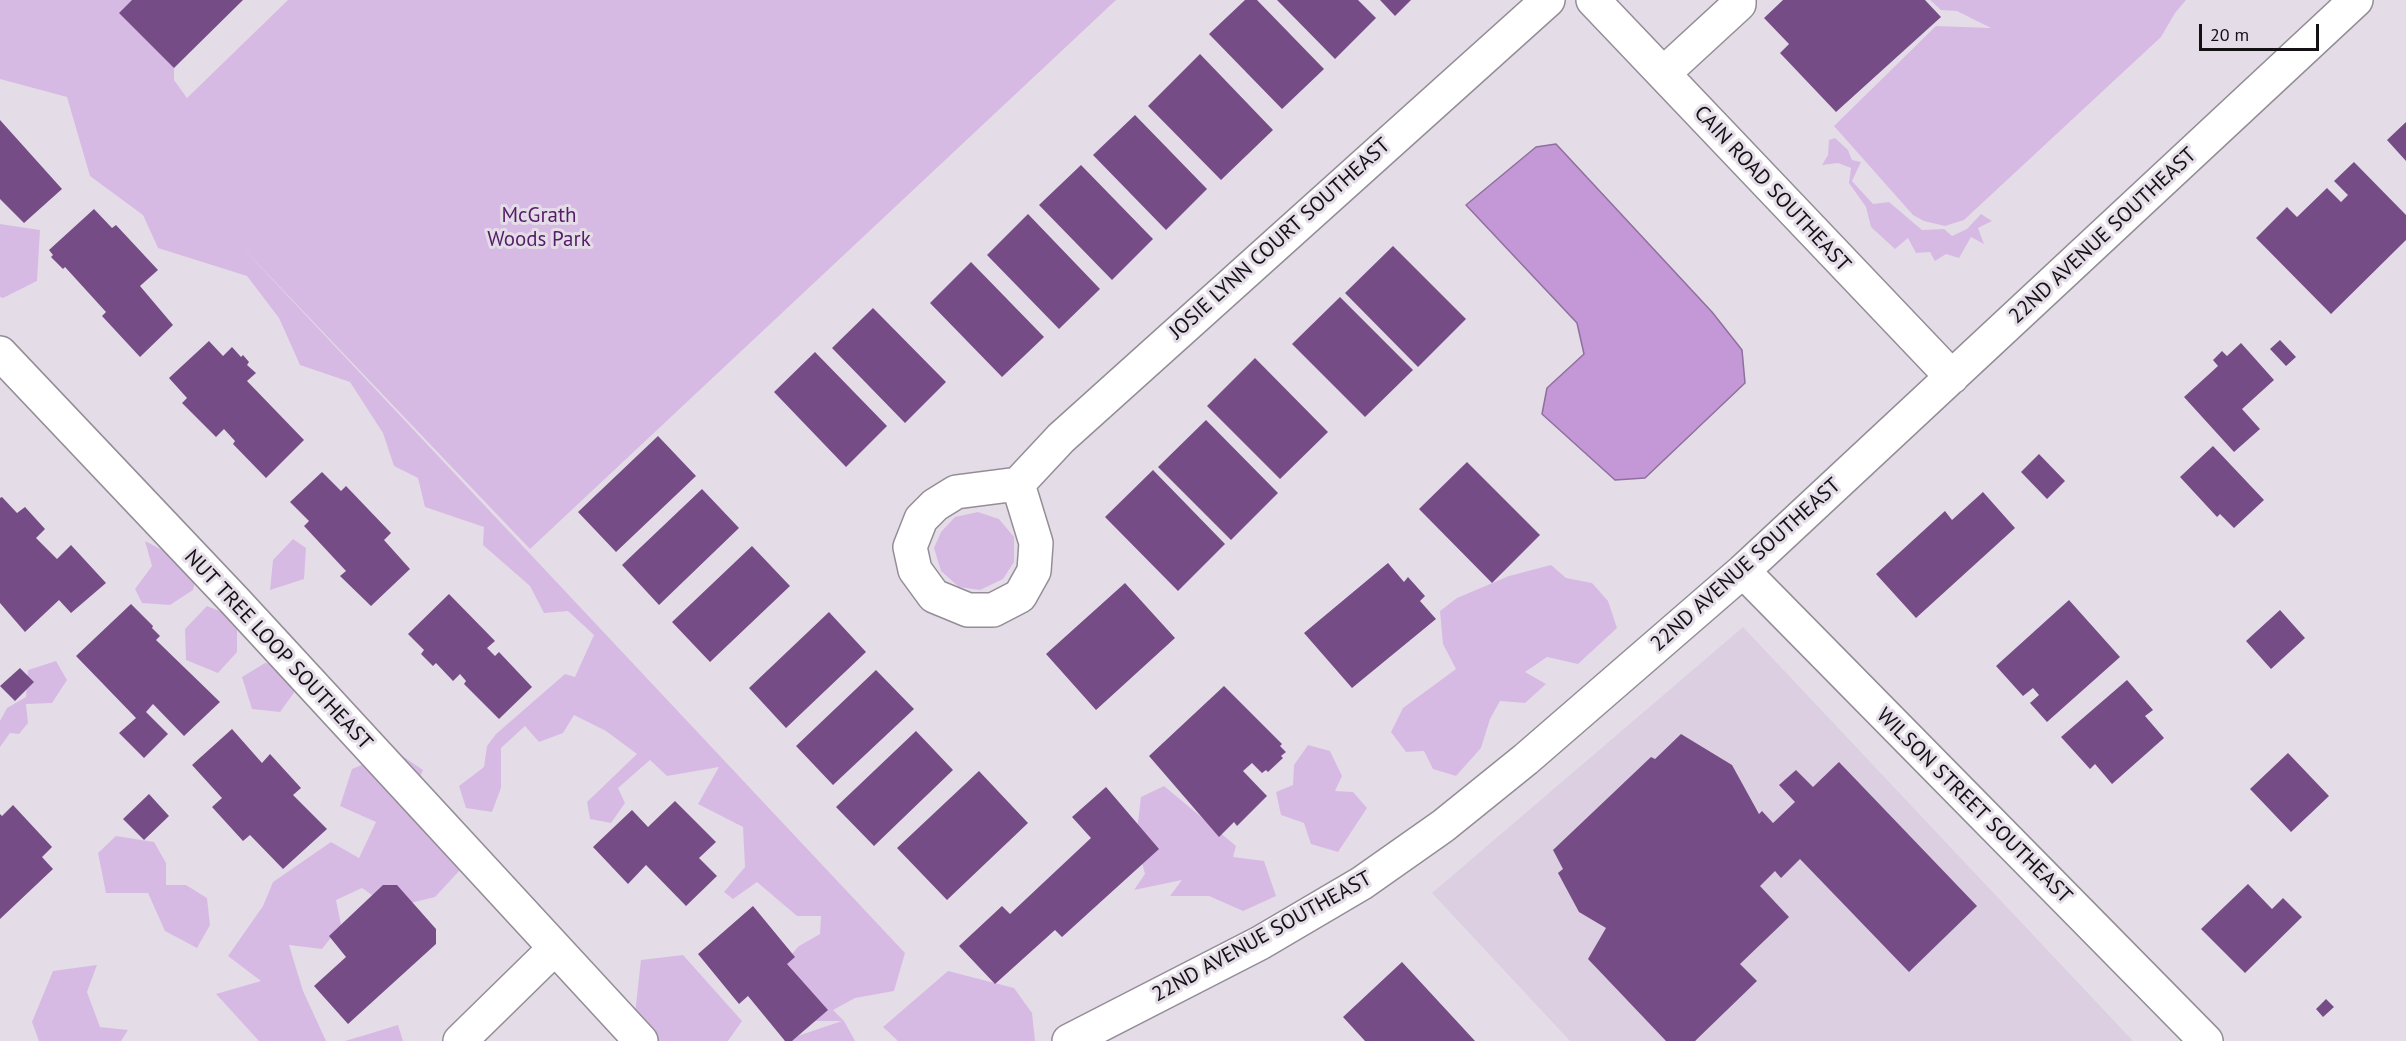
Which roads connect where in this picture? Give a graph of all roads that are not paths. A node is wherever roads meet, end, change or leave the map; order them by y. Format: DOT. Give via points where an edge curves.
graph roads {
  1 [pos="1548,0"];
  2 [pos="1593,0"];
  3 [pos="1739,0"];
  4 [pos="2356,0"];
  5 [pos="1664,73"];
  6 [pos="0,353"];
  7 [pos="1952,377"];
  8 [pos="1018,484"];
  9 [pos="1743,571"];
  10 [pos="554,949"];
  11 [pos="1121,1028"];
  12 [pos="460,1041"];
  13 [pos="641,1041"];
  14 [pos="1069,1041"];
  15 [pos="2206,1041"];
  1 -- 8 [label="street, JOSIE LYNN COURT SOUTHEAST" via="1061,438"];
  2 -- 5 [label="street, CAIN ROAD SOUTHEAST"];
  3 -- 5 [label="street"];
  4 -- 7 [label="street, 22ND AVENUE SOUTHEAST"];
  5 -- 7 [label="street, CAIN ROAD SOUTHEAST"];
  6 -- 10 [label="street, NUT TREE LOOP SOUTHEAST"];
  7 -- 9 [label="street, 22ND AVENUE SOUTHEAST"];
  9 -- 11 [label="street, 22ND AVENUE SOUTHEAST" via="1443,826 1362,883"];
  9 -- 15 [label="street, WILSON STREET SOUTHEAST"];
  10 -- 12 [label="street"];
  10 -- 13 [label="street, NUT TREE LOOP SOUTHEAST"];
  11 -- 14 [label="street, 22ND AVENUE SOUTHEAST"];
}
